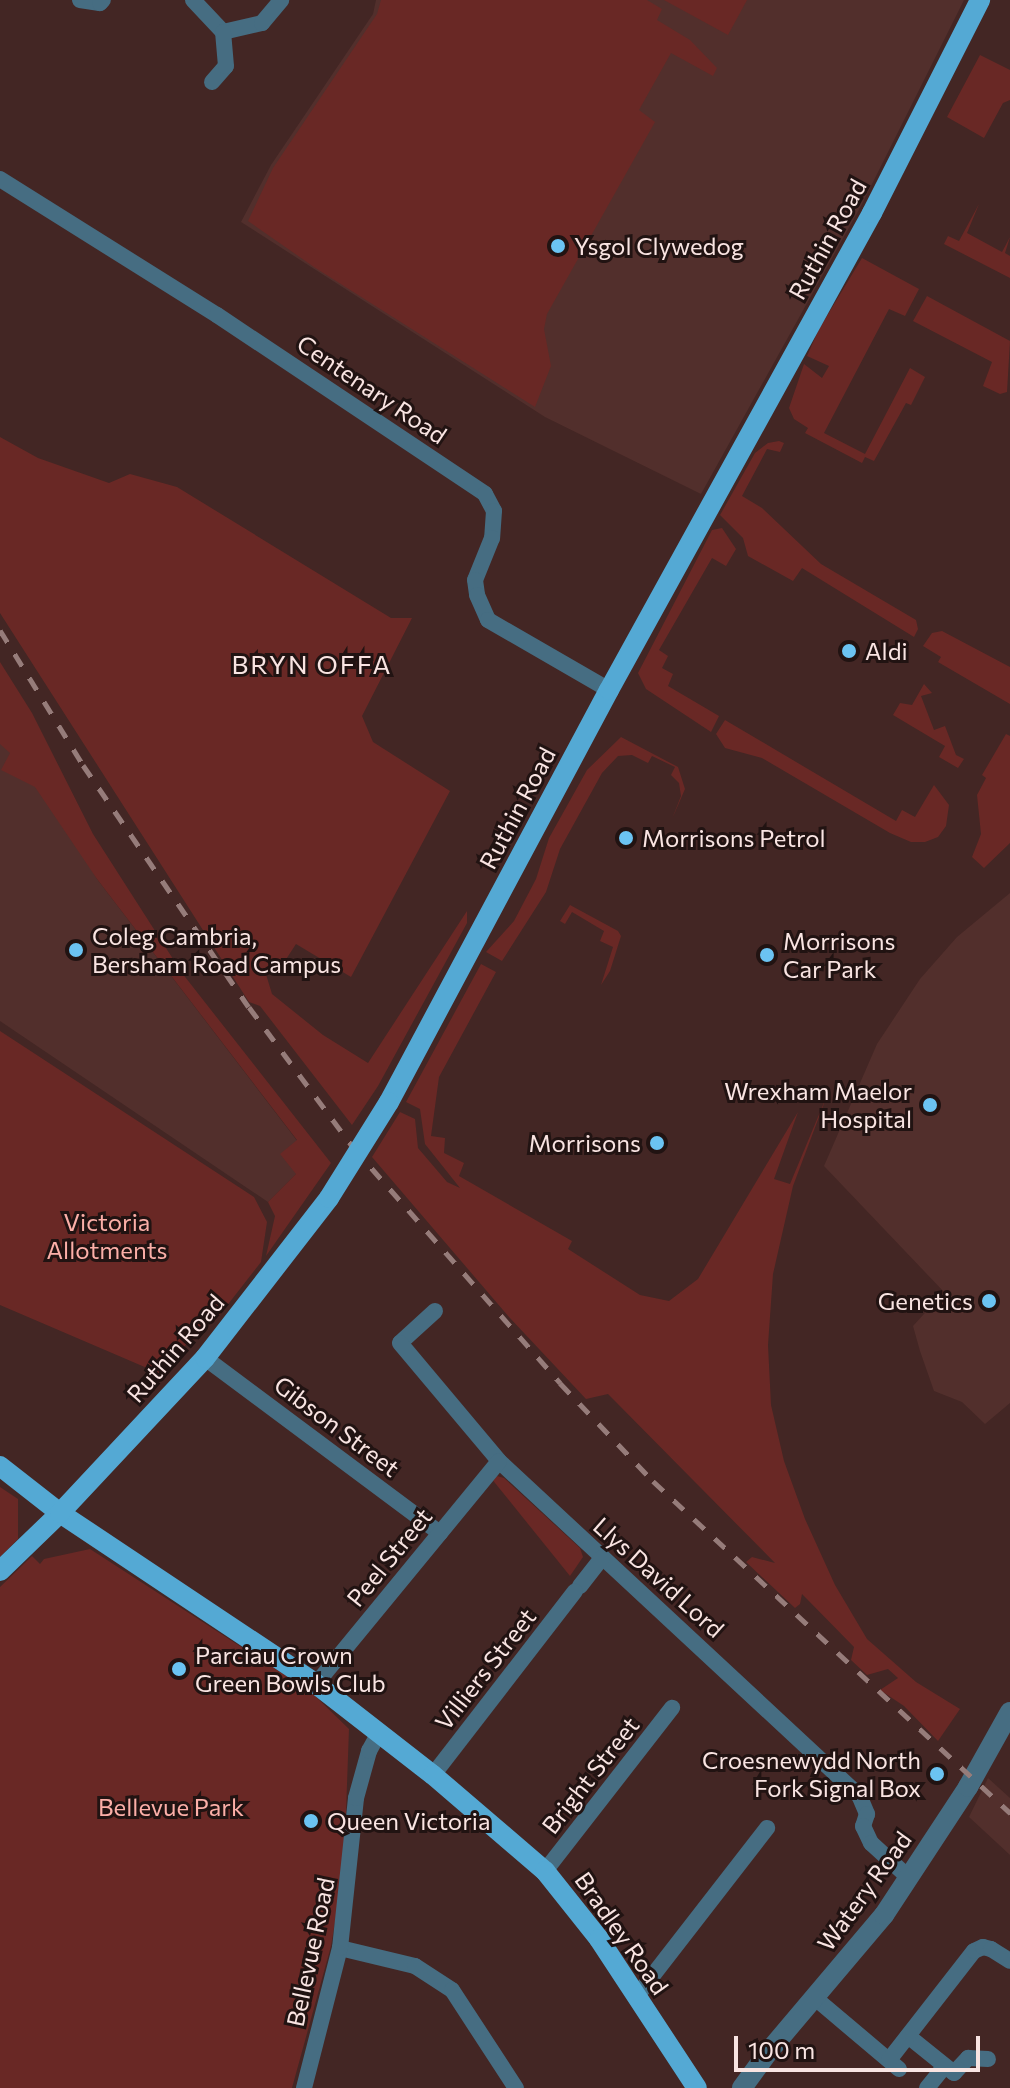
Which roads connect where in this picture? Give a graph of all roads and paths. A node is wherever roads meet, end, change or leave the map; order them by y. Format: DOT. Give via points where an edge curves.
graph roads {
  1 [pos="80,0"];
  2 [pos="103,0"];
  3 [pos="193,0"];
  4 [pos="281,0"];
  5 [pos="980,0"];
  6 [pos="223,32"];
  7 [pos="212,82"];
  8 [pos="0,179"];
  9 [pos="609,690"];
  10 [pos="435,1311"];
  11 [pos="205,1358"];
  12 [pos="499,1461"];
  13 [pos="0,1466"];
  14 [pos="60,1513"];
  15 [pos="440,1533"];
  16 [pos="602,1558"];
  17 [pos="0,1571"];
  18 [pos="316,1684"];
  19 [pos="672,1708"];
  20 [pos="1010,1712"];
  21 [pos="379,1733"];
  22 [pos="433,1775"];
  23 [pos="767,1828"];
  24 [pos="545,1871"];
  25 [pos="909,1878"];
  26 [pos="340,1948"];
  27 [pos="1010,1961"];
  28 [pos="636,1997"];
  29 [pos="815,1998"];
  30 [pos="908,2036"];
  31 [pos="988,2059"];
  32 [pos="945,2066"];
  33 [pos="304,2088"];
  34 [pos="516,2088"];
  35 [pos="697,2088"];
  36 [pos="742,2088"];
  37 [pos="927,2088"];
  1 -- 2 [label="street"];
  3 -- 6 [label="street"];
  4 -- 6 [label="street" via="262,23"];
  5 -- 9 [label="main road, Ruthin Road" via="872,213"];
  6 -- 7 [label="street" via="226,66"];
  8 -- 9 [label="street, Centenary Road" via="217,315 485,494 494,511 492,538 475,580 488,620"];
  9 -- 11 [label="main road, Ruthin Road, bridge" via="389,1102 329,1198"];
  10 -- 12 [label="street, Llys David Lord" via="400,1343"];
  11 -- 14 [label="main road, Ruthin Road"];
  11 -- 15 [label="street, Gibson Street"];
  12 -- 15 [label="street, Peel Street"];
  12 -- 16 [label="street, Llys David Lord"];
  13 -- 14 [label="main road, Bradley Road"];
  14 -- 17 [label="main road, Ruthin Road"];
  14 -- 18 [label="main road, Bradley Road"];
  15 -- 18 [label="street, Peel Street"];
  16 -- 22 [label="street, Villiers Street"];
  16 -- 25 [label="street, Llys David Lord" via="859,1795 871,1843"];
  18 -- 21 [label="main road, Bradley Road"];
  19 -- 24 [label="street, Bright Street"];
  20 -- 25 [label="street, Watery Road"];
  21 -- 22 [label="main road, Bradley Road"];
  21 -- 26 [label="street, Bellevue Road" via="356,1798"];
  22 -- 24 [label="main road, Bradley Road"];
  23 -- 28 [label="street"];
  24 -- 28 [label="main road, Bradley Road"];
  25 -- 29 [label="street, Watery Road"];
  26 -- 33 [label="street, Bellevue Road"];
  26 -- 34 [label="street" via="415,1966 452,1990"];
  27 -- 30 [label="street" via="991,1949 974,1951"];
  28 -- 35 [label="main road, Bradley Road"];
  29 -- 30 [label="street" via="894,2065"];
  29 -- 36 [label="street, Watery Road"];
  30 -- 32 [label="street"];
  31 -- 32 [label="street" via="968,2058 954,2073"];
  32 -- 37 [label="street"];
}
